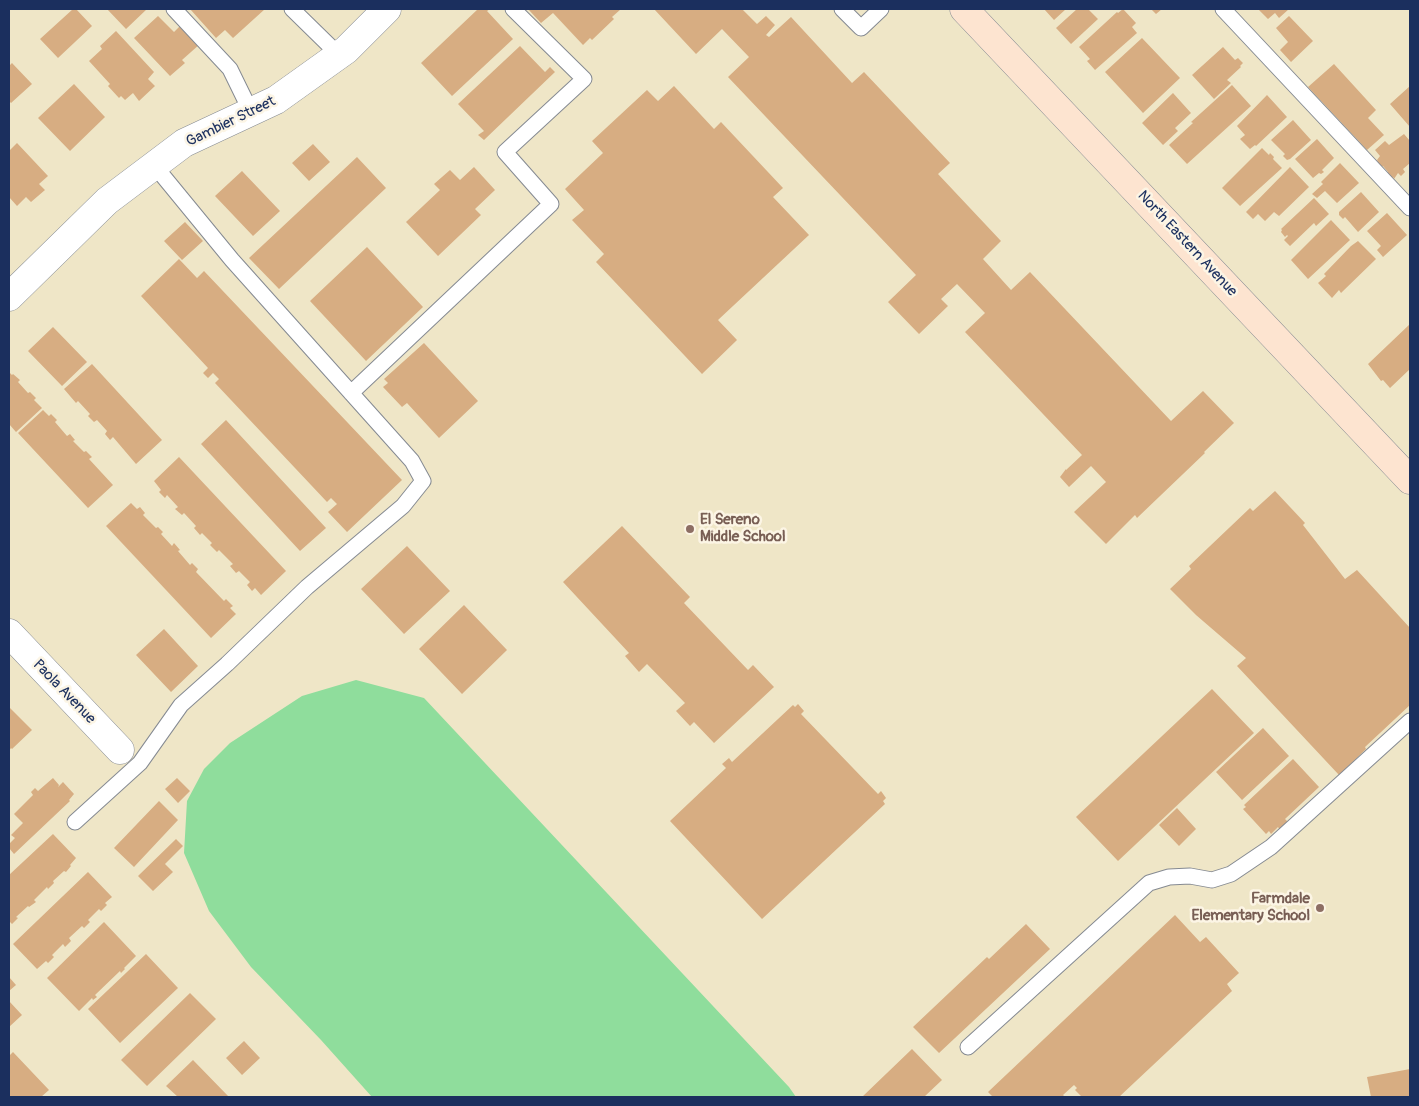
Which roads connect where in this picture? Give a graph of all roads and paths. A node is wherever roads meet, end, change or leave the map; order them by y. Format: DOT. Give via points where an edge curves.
graph roads {
  1 [pos="174,9"];
  2 [pos="292,9"];
  3 [pos="387,9"];
  4 [pos="513,9"];
  5 [pos="842,9"];
  6 [pos="881,9"];
  7 [pos="964,9"];
  8 [pos="1223,9"];
  9 [pos="339,55"];
  10 [pos="251,112"];
  11 [pos="154,166"];
  12 [pos="1410,208"];
  13 [pos="9,297"];
  14 [pos="352,393"];
  15 [pos="1410,480"];
  16 [pos="9,633"];
  17 [pos="1410,721"];
  18 [pos="120,750"];
  19 [pos="75,822"];
  20 [pos="968,1048"];
  1 -- 10 [label="lane" via="230,69"];
  2 -- 9 [label="lane"];
  3 -- 9 [label="street, Gambier Street"];
  4 -- 14 [label="lane" via="584,79 505,152 551,204"];
  5 -- 6 [label="lane" via="861,28"];
  7 -- 15 [label="main road, North Eastern Avenue"];
  8 -- 12 [label="lane"];
  9 -- 10 [label="street, Gambier Street" via="276,100"];
  10 -- 11 [label="street, Gambier Street" via="184,143"];
  11 -- 13 [label="street, Gambier Street" via="107,201"];
  11 -- 14 [label="lane" via="232,260"];
  14 -- 19 [label="lane" via="412,461 423,481 403,506 307,586 181,705 140,763"];
  16 -- 18 [label="street, Paola Avenue"];
  17 -- 20 [label="lane" via="1271,847 1231,874 1212,880 1169,877 1149,883"];
}
